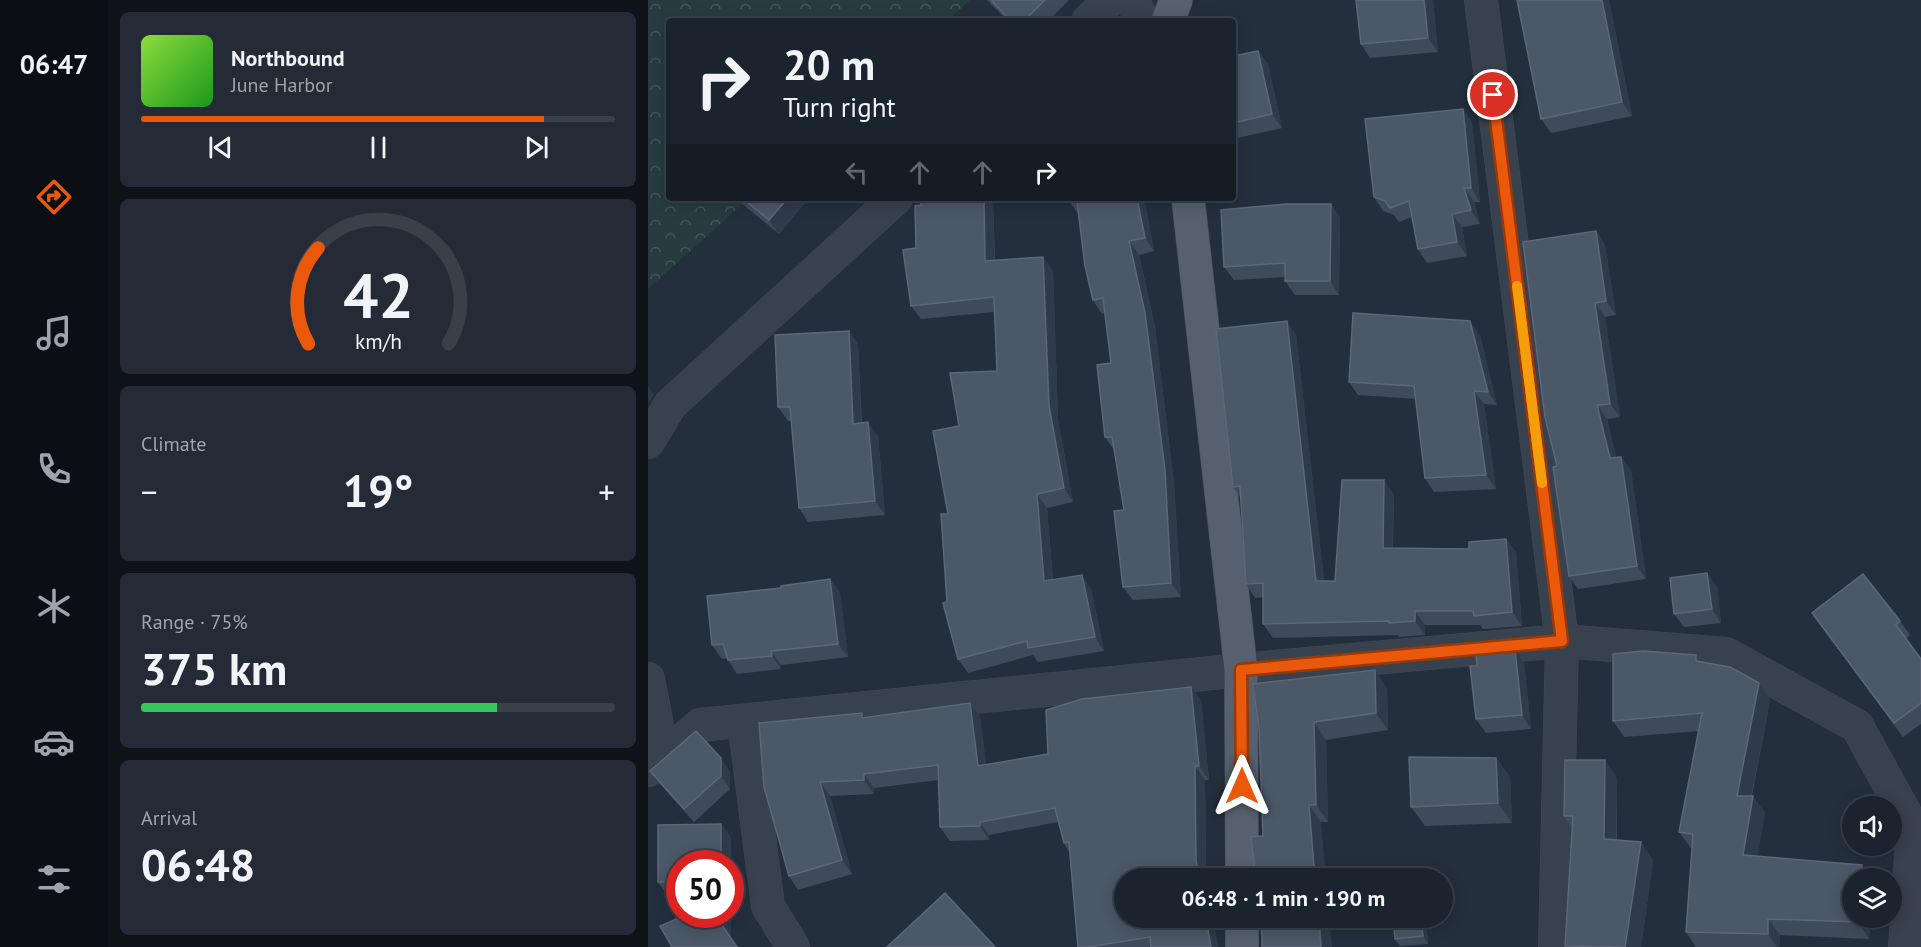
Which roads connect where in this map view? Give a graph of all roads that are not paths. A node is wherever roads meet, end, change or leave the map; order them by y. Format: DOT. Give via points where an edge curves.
graph roads {
  1 [pos="1110,0"];
  2 [pos="1132,0"];
  3 [pos="1176,0"];
  4 [pos="1481,0"];
  5 [pos="1091,18"];
  6 [pos="1141,18"];
  7 [pos="1169,18"];
  8 [pos="893,201"];
  9 [pos="1188,201"];
  10 [pos="648,442"];
  11 [pos="1562,641"];
  12 [pos="1241,670"];
  13 [pos="648,679"];
  14 [pos="744,721"];
  15 [pos="653,760"];
  16 [pos="1242,868"];
  17 [pos="1242,928"];
  18 [pos="793,947"];
  19 [pos="1242,947"];
  20 [pos="1555,947"];
  21 [pos="1905,947"];
  1 -- 5 [label="street"];
  2 -- 6 [label="street"];
  3 -- 7 [label="main road"];
  4 -- 11 [label="street"];
  8 -- 10 [label="street" via="670,405"];
  9 -- 12 [label="main road"];
  11 -- 12 [label="street"];
  11 -- 20 [label="street"];
  11 -- 21 [label="street" via="1726,654 1857,726 1913,828"];
  12 -- 14 [label="street"];
  12 -- 16 [label="main road"];
  13 -- 15 [label="street"];
  14 -- 15 [label="street" via="700,725"];
  14 -- 18 [label="street" via="768,906"];
  17 -- 19 [label="main road"];
}
